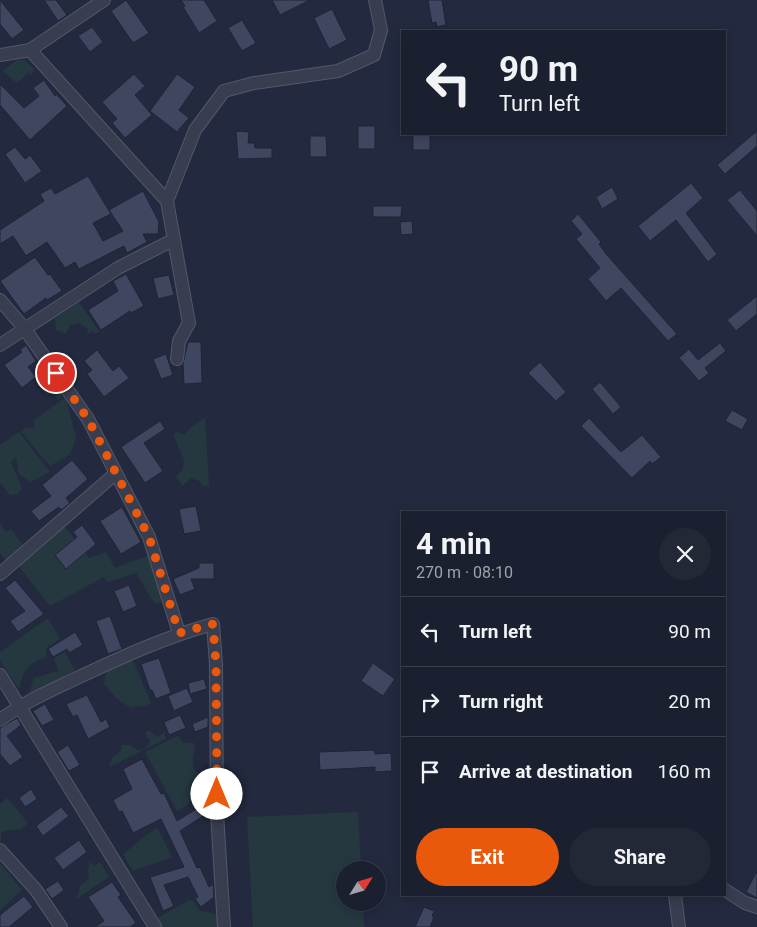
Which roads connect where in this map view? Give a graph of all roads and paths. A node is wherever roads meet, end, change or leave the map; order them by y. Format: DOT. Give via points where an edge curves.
graph roads {
  1 [pos="104,0"];
  2 [pos="375,0"];
  3 [pos="30,50"];
  4 [pos="1,54"];
  5 [pos="167,201"];
  6 [pos="173,240"];
  7 [pos="0,300"];
  8 [pos="24,328"];
  9 [pos="0,345"];
  10 [pos="177,359"];
  11 [pos="116,474"];
  12 [pos="0,574"];
  13 [pos="179,633"];
  14 [pos="0,675"];
  15 [pos="19,705"];
  16 [pos="0,720"];
  17 [pos="0,850"];
  18 [pos="726,891"];
  19 [pos="675,896"];
  20 [pos="757,907"];
  21 [pos="61,927"];
  22 [pos="155,927"];
  23 [pos="224,927"];
  24 [pos="679,927"];
  1 -- 3 [label="street"];
  2 -- 5 [label="street" via="381,30 374,56 338,71 254,83 224,91 195,130"];
  3 -- 4 [label="street"];
  3 -- 5 [label="street"];
  5 -- 6 [label="street"];
  6 -- 8 [label="street" via="118,268"];
  6 -- 10 [label="street" via="189,323 179,341"];
  7 -- 8 [label="street"];
  8 -- 9 [label="street"];
  8 -- 11 [label="street" via="88,419"];
  11 -- 12 [label="street"];
  11 -- 13 [label="street" via="149,537"];
  13 -- 15 [label="street"];
  13 -- 23 [label="street" via="213,624 217,813"];
  14 -- 15 [label="street"];
  15 -- 16 [label="street"];
  15 -- 22 [label="street"];
  17 -- 21 [label="street" via="36,890"];
  18 -- 20 [label="street" via="744,903"];
  19 -- 24 [label="street"];
}
